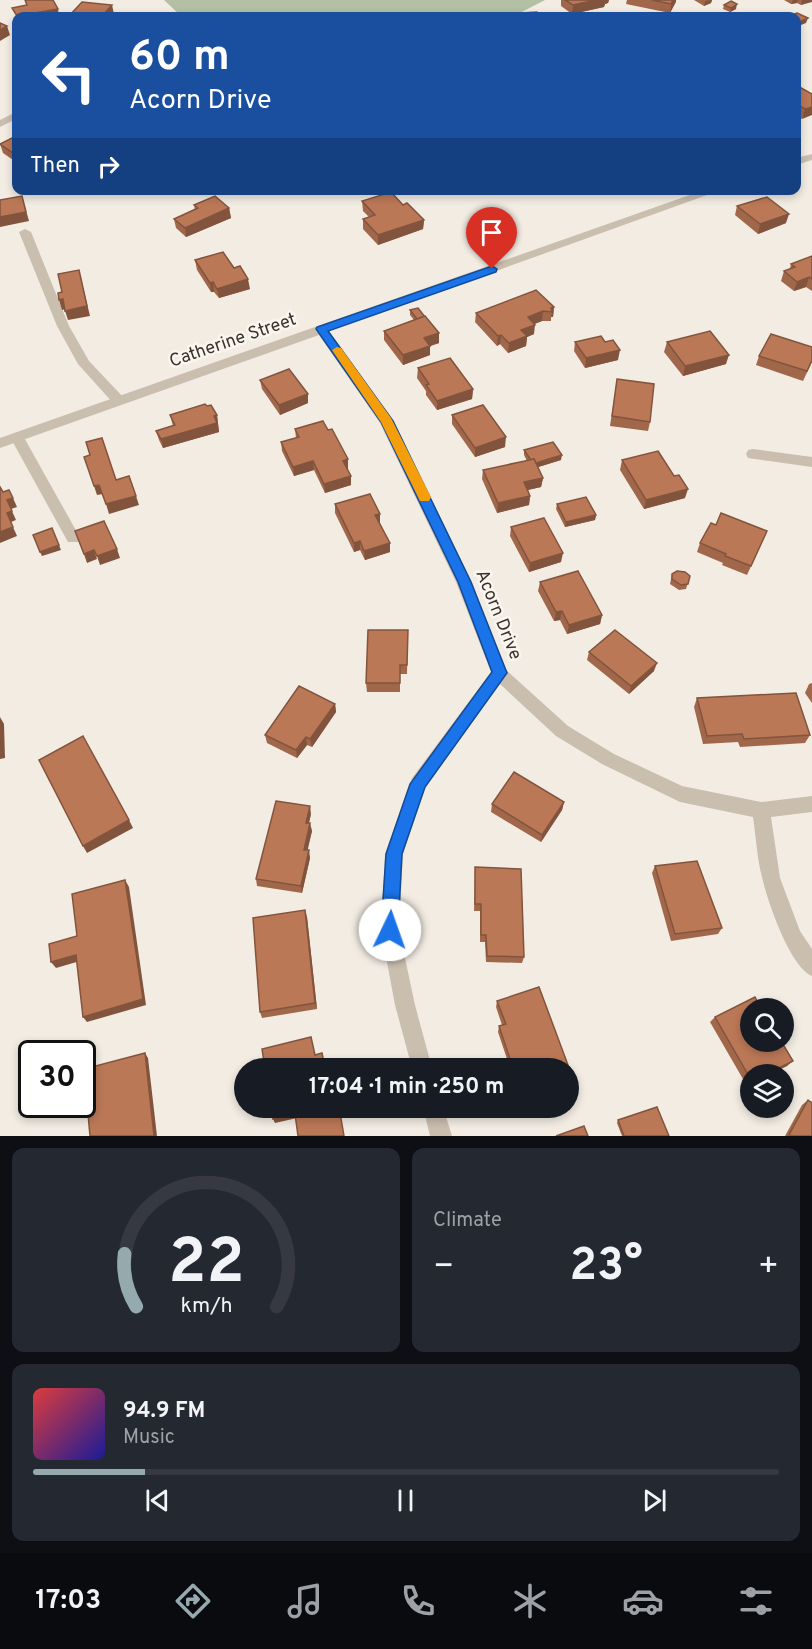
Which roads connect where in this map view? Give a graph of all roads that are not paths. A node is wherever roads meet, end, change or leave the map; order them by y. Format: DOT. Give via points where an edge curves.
graph roads {
  1 [pos="702,195"];
  2 [pos="25,232"];
  3 [pos="321,329"];
  4 [pos="119,401"];
  5 [pos="17,437"];
  6 [pos="0,443"];
  7 [pos="753,454"];
  8 [pos="812,462"];
  9 [pos="73,538"];
  10 [pos="499,673"];
  11 [pos="812,804"];
  12 [pos="761,810"];
  13 [pos="812,966"];
  14 [pos="419,1058"];
  15 [pos="436,1118"];
  16 [pos="441,1136"];
  1 -- 3 [label="street, Catherine Street"];
  2 -- 4 [label="street" via="63,326 84,364"];
  3 -- 4 [label="street, Catherine Street"];
  3 -- 10 [label="street, Acorn Drive" via="386,421 465,582"];
  4 -- 5 [label="street, Catherine Street"];
  5 -- 6 [label="street, Catherine Street"];
  5 -- 9 [label="street"];
  7 -- 8 [label="street"];
  10 -- 12 [label="street, Acorn Drive" via="562,730 608,759 680,794"];
  10 -- 14 [label="street" via="418,784 394,854 390,930"];
  11 -- 12 [label="street, Acorn Drive"];
  12 -- 13 [label="street" via="771,878 793,937"];
  15 -- 16 [label="street"];
}
